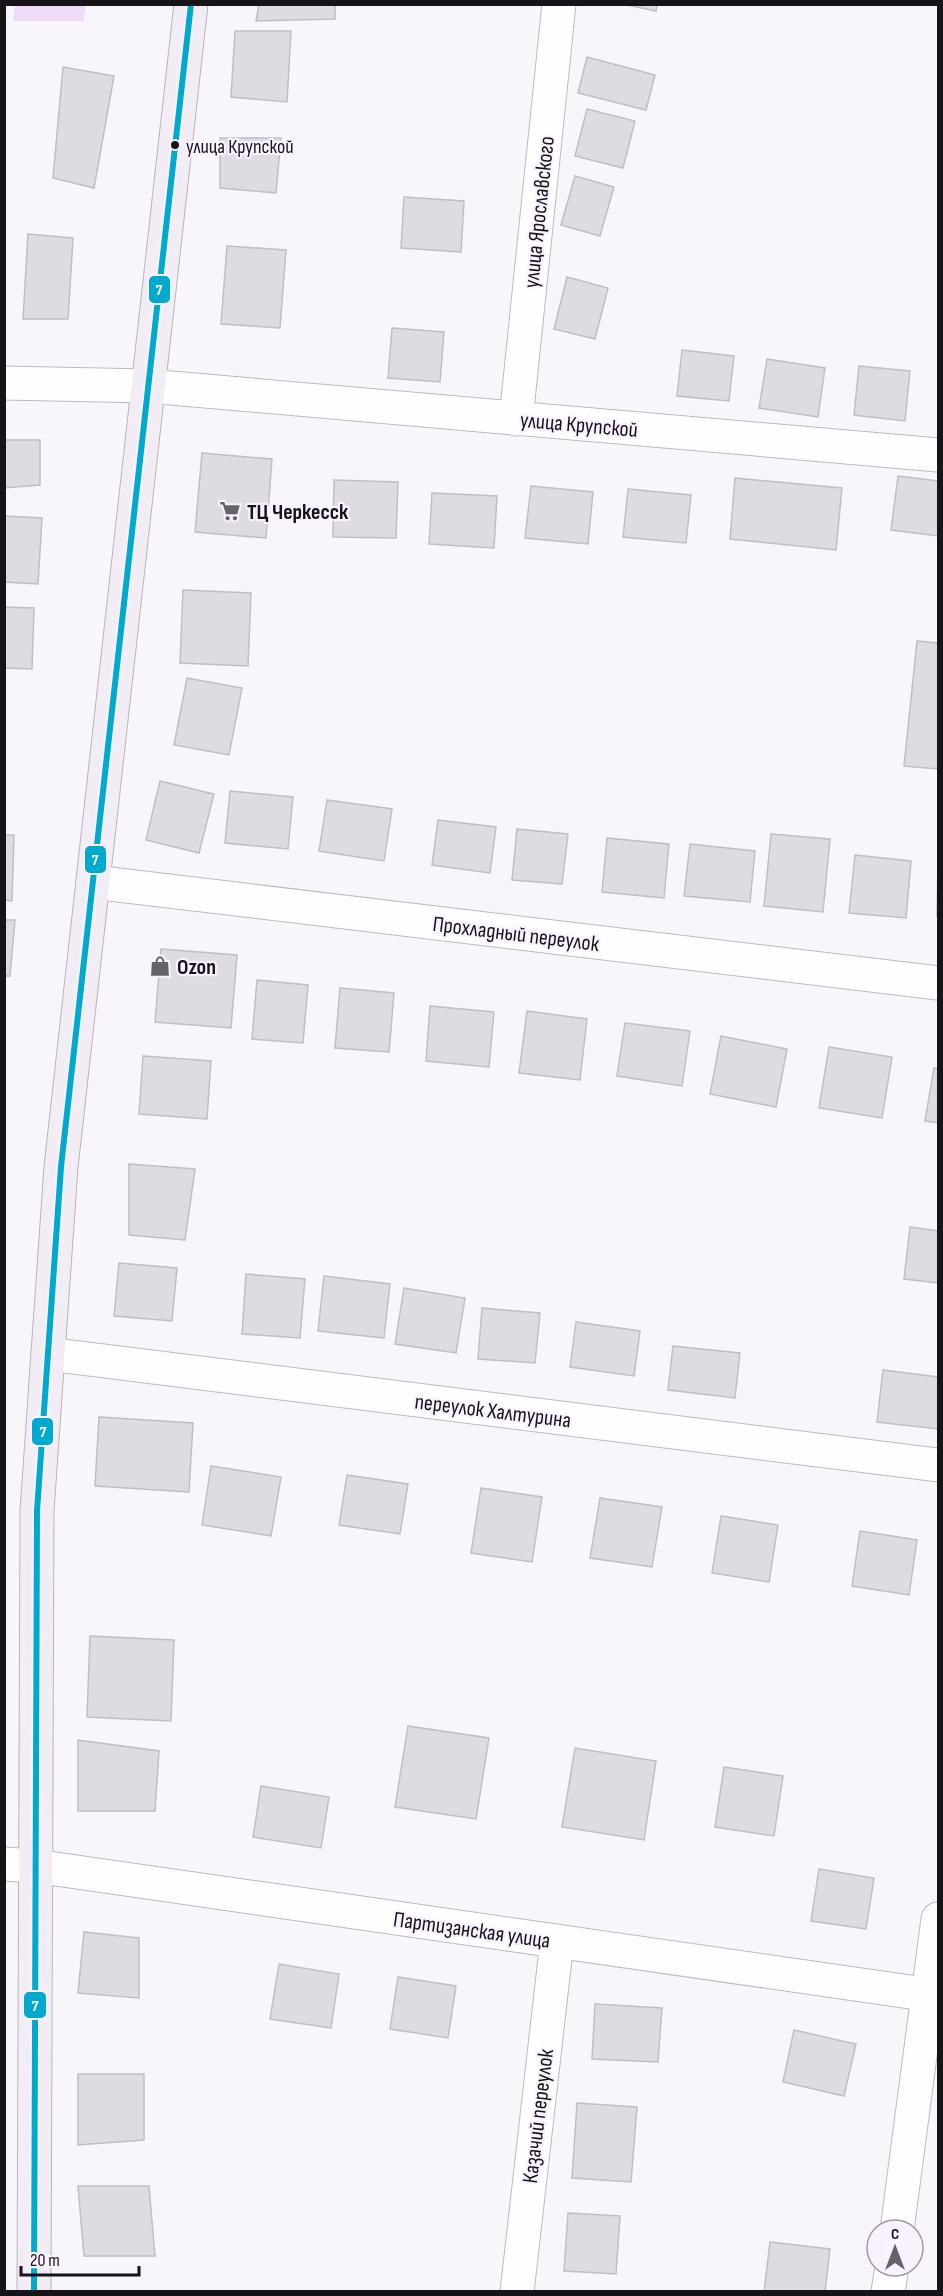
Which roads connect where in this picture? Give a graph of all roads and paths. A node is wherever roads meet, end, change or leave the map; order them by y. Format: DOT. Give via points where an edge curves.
graph roads {
  1 [pos="191,4"];
  2 [pos="559,4"];
  3 [pos="4,383"];
  4 [pos="148,386"];
  5 [pos="516,419"];
  6 [pos="939,455"];
  7 [pos="93,882"];
  8 [pos="939,983"];
  9 [pos="48,1354"];
  10 [pos="939,1465"];
  11 [pos="20,1865"];
  12 [pos="939,1919"];
  13 [pos="557,1941"];
  14 [pos="934,1995"];
  15 [pos="899,2218"];
  16 [pos="34,2292"];
  17 [pos="517,2292"];
  1 -- 4 [label="main road"];
  2 -- 5 [label="street, улица Ярославского"];
  3 -- 4 [label="street, улица Крупской"];
  4 -- 5 [label="street, улица Крупской"];
  4 -- 7 [label="main road"];
  5 -- 6 [label="street, улица Крупской"];
  7 -- 8 [label="street, Прохладный переулок"];
  7 -- 9 [label="main road" via="62,1167"];
  9 -- 10 [label="street, переулок Халтурина"];
  9 -- 11 [label="main road"];
  11 -- 13 [label="street, Партизанская улица"];
  11 -- 16 [label="main road"];
  12 -- 14 [label="street"];
  13 -- 14 [label="street, Партизанская улица"];
  13 -- 17 [label="street, Казачий переулок"];
  14 -- 15 [label="street"];
}
